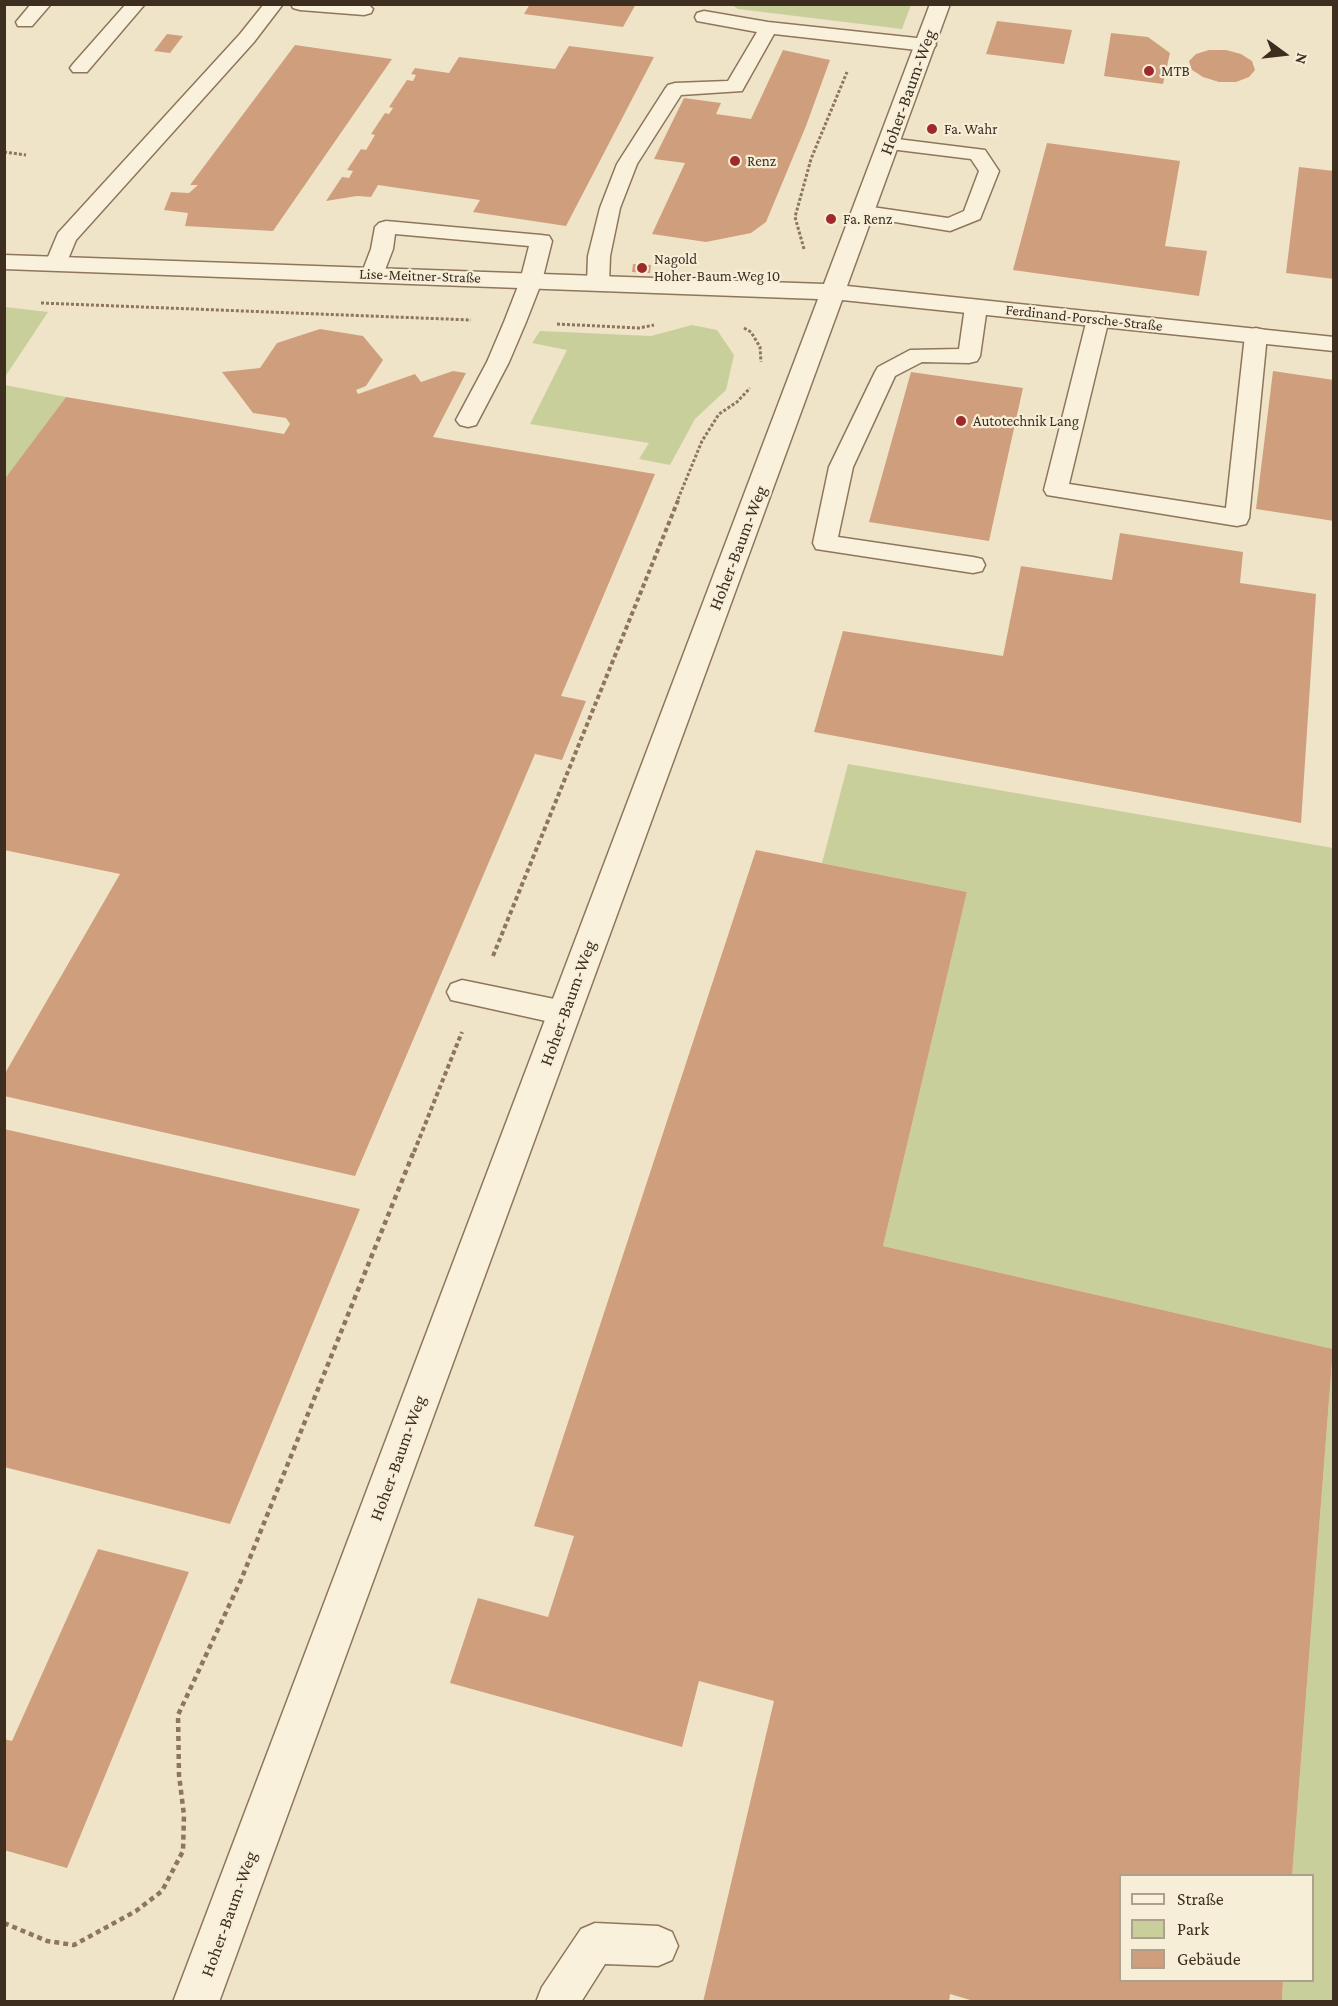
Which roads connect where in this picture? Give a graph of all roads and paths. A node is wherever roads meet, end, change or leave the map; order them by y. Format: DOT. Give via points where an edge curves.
graph roads {
  1 [pos="42,4"];
  2 [pos="136,4"];
  3 [pos="274,4"];
  4 [pos="300,4"];
  5 [pos="940,4"];
  6 [pos="364,9"];
  7 [pos="704,17"];
  8 [pos="25,22"];
  9 [pos="768,28"];
  10 [pos="926,45"];
  11 [pos="80,68"];
  12 [pos="889,144"];
  13 [pos="4,152"];
  14 [pos="26,155"];
  15 [pos="865,212"];
  16 [pos="4,262"];
  17 [pos="56,264"];
  18 [pos="372,274"];
  19 [pos="531,281"];
  20 [pos="598,283"];
  21 [pos="835,292"];
  22 [pos="37,303"];
  23 [pos="976,307"];
  24 [pos="1098,319"];
  25 [pos="515,322"];
  26 [pos="662,323"];
  27 [pos="742,326"];
  28 [pos="1256,335"];
  29 [pos="1334,344"];
  30 [pos="761,369"];
  31 [pos="756,378"];
  32 [pos="468,420"];
  33 [pos="973,565"];
  34 [pos="470,993"];
  35 [pos="564,1012"];
  36 [pos="4,1923"];
  37 [pos="658,1946"];
  38 [pos="196,2001"];
  39 [pos="557,2001"];
  1 -- 8 [label="lane"];
  2 -- 11 [label="lane"];
  3 -- 17 [label="lane" via="66,238"];
  4 -- 6 [label="lane"];
  5 -- 10 [label="street, Hoher-Baum-Weg"];
  7 -- 9 [label="lane"];
  9 -- 10 [label="lane"];
  9 -- 20 [label="lane" via="735,87 675,88 627,164 606,227"];
  10 -- 12 [label="street, Hoher-Baum-Weg"];
  12 -- 15 [label="street, Hoher-Baum-Weg"];
  12 -- 15 [label="lane" via="978,154 988,171 973,215 950,225"];
  13 -- 14 [label="path"];
  15 -- 21 [label="street, Hoher-Baum-Weg"];
  16 -- 17 [label="street, Lise-Meitner-Straße"];
  17 -- 18 [label="street, Lise-Meitner-Straße"];
  18 -- 19 [label="street, Lise-Meitner-Straße"];
  18 -- 19 [label="lane" via="386,227 541,241"];
  19 -- 20 [label="street, Lise-Meitner-Straße"];
  19 -- 25 [label="lane"];
  20 -- 21 [label="street, Lise-Meitner-Straße"];
  21 -- 23 [label="street, Ferdinand-Porsche-Straße"];
  21 -- 35 [label="street, Hoher-Baum-Weg"];
  22 -- 25 [label="path"];
  23 -- 24 [label="street, Ferdinand-Porsche-Straße"];
  23 -- 33 [label="lane" via="969,357 918,355 886,372 841,467 825,543"];
  24 -- 28 [label="street, Ferdinand-Porsche-Straße"];
  24 -- 28 [label="lane" via="1056,490 1237,518"];
  25 -- 26 [label="path" via="639,328"];
  25 -- 32 [label="lane"];
  27 -- 30 [label="path" via="760,347"];
  28 -- 29 [label="street, Ferdinand-Porsche-Straße"];
  31 -- 34 [label="path" via="737,402 719,414 702,441"];
  34 -- 35 [label="lane"];
  34 -- 36 [label="path" via="241,1580 178,1715 183,1851 162,1891 136,1911 74,1945 47,1941"];
  35 -- 38 [label="street, Hoher-Baum-Weg"];
  37 -- 39 [label="lane" via="595,1944"];
}
